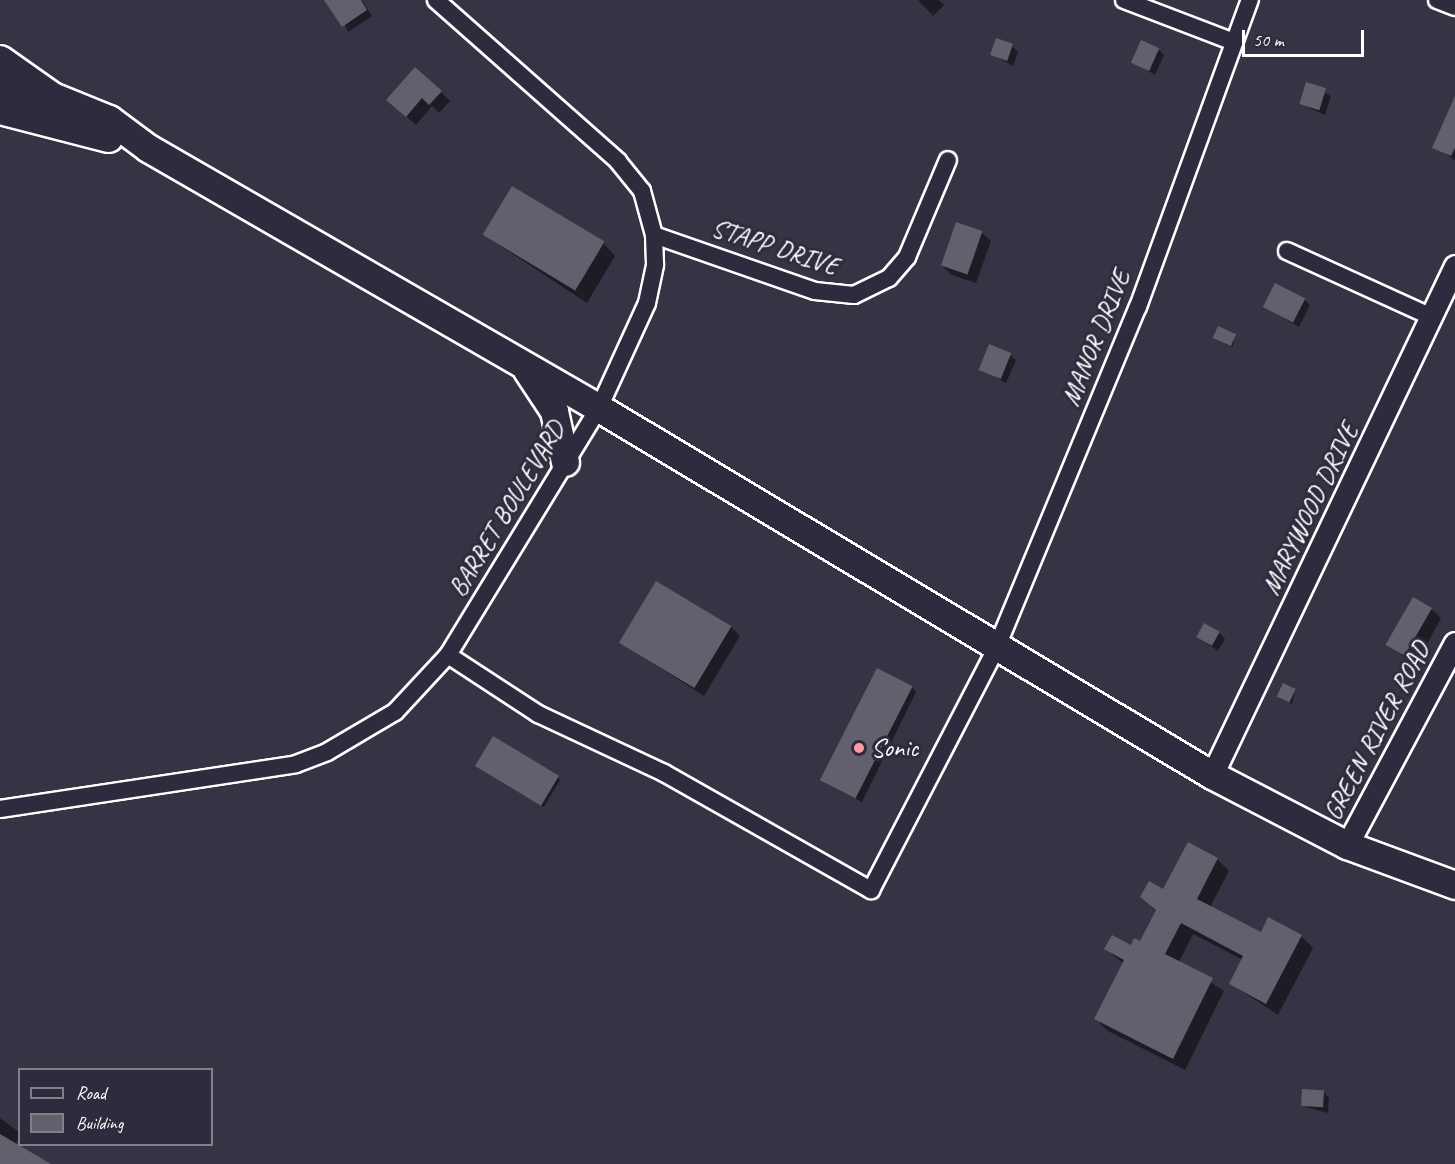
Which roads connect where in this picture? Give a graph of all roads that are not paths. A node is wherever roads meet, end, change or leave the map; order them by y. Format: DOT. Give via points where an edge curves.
graph roads {
  1 [pos="436,0"];
  2 [pos="1124,0"];
  3 [pos="1250,0"];
  4 [pos="1437,0"];
  5 [pos="1455,7"];
  6 [pos="1234,42"];
  7 [pos="0,60"];
  8 [pos="0,73"];
  9 [pos="0,88"];
  10 [pos="51,96"];
  11 [pos="0,110"];
  12 [pos="108,138"];
  13 [pos="148,148"];
  14 [pos="948,160"];
  15 [pos="654,235"];
  16 [pos="1287,251"];
  17 [pos="1455,266"];
  18 [pos="1432,317"];
  19 [pos="520,363"];
  20 [pos="599,408"];
  21 [pos="565,462"];
  22 [pos="1455,644"];
  23 [pos="996,649"];
  24 [pos="448,655"];
  25 [pos="1212,776"];
  26 [pos="0,809"];
  27 [pos="1347,844"];
  28 [pos="1455,885"];
  1 -- 15 [label="street, BARRET BOULEVARD" via="618,161 642,191"];
  2 -- 6 [label="street"];
  3 -- 6 [label="street, MANOR DRIVE"];
  4 -- 5 [label="street"];
  6 -- 23 [label="street, MANOR DRIVE" via="1138,307"];
  7 -- 10 [label="highway"];
  8 -- 10 [label="main road"];
  9 -- 12 [label="main road"];
  10 -- 13 [label="main road" via="109,119"];
  11 -- 12 [label="highway"];
  12 -- 13 [label="main road"];
  13 -- 19 [label="main road"];
  14 -- 15 [label="street, STAPP DRIVE" via="907,257 889,278 854,295 815,291"];
  15 -- 20 [label="street, BARRET BOULEVARD" via="647,303"];
  16 -- 18 [label="street"];
  17 -- 18 [label="street, MARYWOOD DRIVE"];
  18 -- 25 [label="street, MARYWOOD DRIVE"];
  19 -- 20 [label="main road"];
  19 -- 21 [label="main road" via="554,411"];
  20 -- 21 [label="street, BARRET BOULEVARD"];
  20 -- 23 [label="main road"];
  21 -- 24 [label="street, BARRET BOULEVARD"];
  22 -- 27 [label="street, GREEN RIVER ROAD"];
  23 -- 24 [label="street, MANOR DRIVE" via="871,890 664,773 538,714"];
  23 -- 25 [label="main road"];
  24 -- 26 [label="street, BARRET BOULEVARD" via="395,712 327,752 296,764"];
  25 -- 27 [label="main road"];
  27 -- 28 [label="main road"];
}
